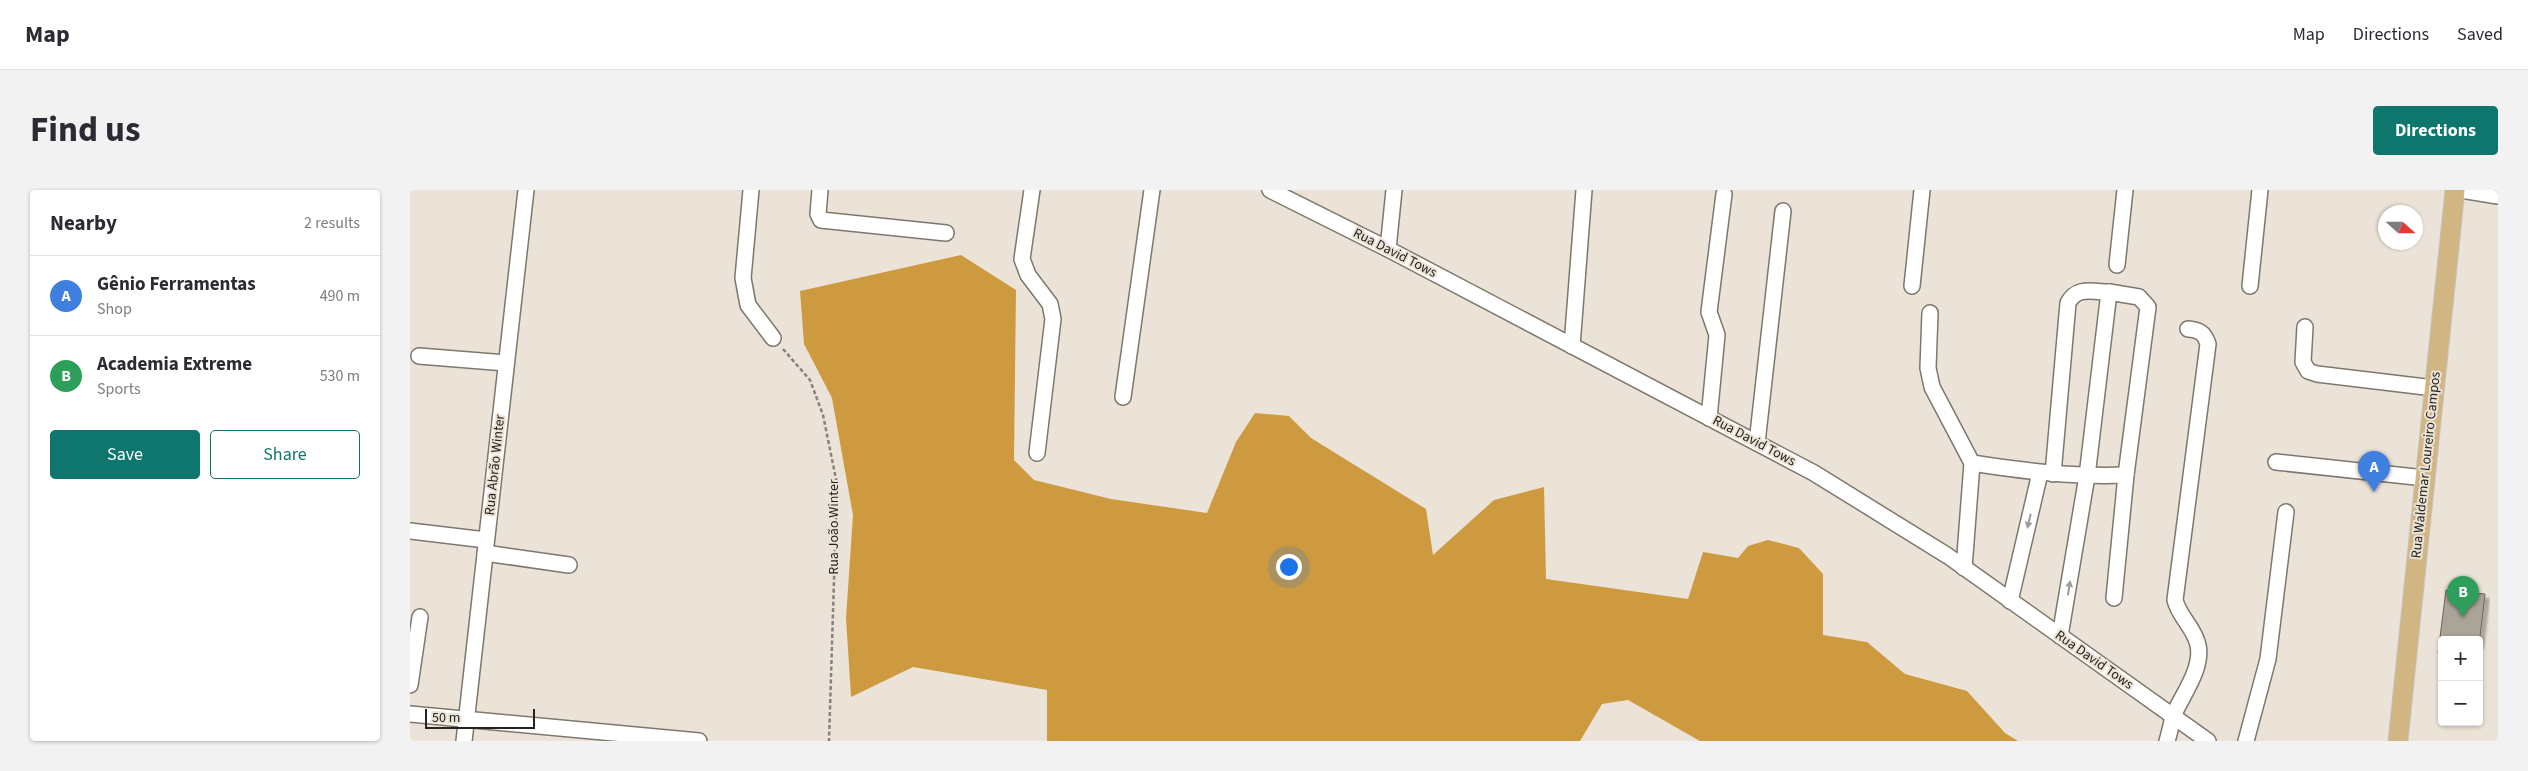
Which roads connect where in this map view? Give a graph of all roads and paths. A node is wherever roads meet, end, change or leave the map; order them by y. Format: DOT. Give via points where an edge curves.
graph roads {
  1 [pos="526,190"];
  2 [pos="751,190"];
  3 [pos="820,190"];
  4 [pos="1032,190"];
  5 [pos="1152,190"];
  6 [pos="1270,190"];
  7 [pos="1394,190"];
  8 [pos="1584,190"];
  9 [pos="1922,190"];
  10 [pos="2125,190"];
  11 [pos="2260,190"];
  12 [pos="2455,190"];
  13 [pos="2461,190"];
  14 [pos="1724,194"];
  15 [pos="2498,196"];
  16 [pos="1784,211"];
  17 [pos="946,233"];
  18 [pos="1388,249"];
  19 [pos="2117,265"];
  20 [pos="1912,286"];
  21 [pos="2250,286"];
  22 [pos="2109,292"];
  23 [pos="1930,313"];
  24 [pos="2305,327"];
  25 [pos="2188,329"];
  26 [pos="773,338"];
  27 [pos="1572,346"];
  28 [pos="419,356"];
  29 [pos="506,363"];
  30 [pos="2434,388"];
  31 [pos="1123,397"];
  32 [pos="1709,418"];
  33 [pos="1757,443"];
  34 [pos="1037,453"];
  35 [pos="2276,462"];
  36 [pos="1972,463"];
  37 [pos="2046,473"];
  38 [pos="2126,475"];
  39 [pos="2087,476"];
  40 [pos="2425,478"];
  41 [pos="2286,512"];
  42 [pos="410,531"];
  43 [pos="485,547"];
  44 [pos="569,565"];
  45 [pos="1964,568"];
  46 [pos="2114,598"];
  47 [pos="2010,601"];
  48 [pos="420,617"];
  49 [pos="2060,636"];
  50 [pos="410,685"];
  51 [pos="410,714"];
  52 [pos="2173,717"];
  53 [pos="466,721"];
  54 [pos="464,741"];
  55 [pos="699,741"];
  56 [pos="829,741"];
  57 [pos="2167,741"];
  58 [pos="2208,741"];
  59 [pos="2246,741"];
  60 [pos="2398,741"];
  1 -- 29 [label="street, Rua Abrão Winter"];
  2 -- 26 [label="street" via="743,278 748,304"];
  3 -- 17 [label="street" via="818,214 825,222"];
  4 -- 34 [label="street" via="1022,259 1028,275 1050,304 1053,319"];
  5 -- 31 [label="street"];
  6 -- 18 [label="street, Rua David Tows"];
  7 -- 18 [label="street"];
  8 -- 27 [label="street"];
  9 -- 20 [label="street"];
  10 -- 19 [label="street"];
  11 -- 21 [label="street"];
  12 -- 30 [label="main road, Rua Waldemar Loureiro Campos"];
  13 -- 15 [label="street"];
  14 -- 32 [label="street" via="1709,312 1717,335"];
  16 -- 33 [label="street"];
  18 -- 27 [label="street, Rua David Tows"];
  22 -- 37 [label="street" via="2079,291 2068,303"];
  22 -- 38 [label="street" via="2139,297 2148,307"];
  22 -- 39 [label="street"];
  23 -- 36 [label="street" via="1928,368 1932,387"];
  24 -- 30 [label="street" via="2303,362 2308,371"];
  25 -- 52 [label="street" via="2199,330 2206,336 2208,344 2175,600 2178,614 2195,634 2198,648 2196,668"];
  26 -- 56 [label="path, Rua João Winter" via="810,380 823,415 837,484"];
  27 -- 32 [label="street, Rua David Tows"];
  28 -- 29 [label="street"];
  29 -- 43 [label="street, Rua Abrão Winter"];
  30 -- 40 [label="main road, Rua Waldemar Loureiro Campos"];
  32 -- 33 [label="street, Rua David Tows"];
  33 -- 45 [label="street, Rua David Tows" via="1814,474"];
  35 -- 40 [label="street"];
  36 -- 37 [label="street"];
  36 -- 45 [label="street"];
  37 -- 39 [label="street"];
  37 -- 47 [label="street, one-way"];
  38 -- 39 [label="street"];
  38 -- 46 [label="street"];
  49 -- 39 [label="street, one-way"];
  40 -- 60 [label="main road, Rua Waldemar Loureiro Campos"];
  41 -- 59 [label="street" via="2268,659"];
  42 -- 43 [label="street"];
  43 -- 44 [label="street"];
  43 -- 53 [label="street, Rua Abrão Winter"];
  45 -- 47 [label="street, Rua David Tows"];
  47 -- 49 [label="street, Rua David Tows"];
  48 -- 50 [label="street"];
  49 -- 52 [label="street, Rua David Tows"];
  51 -- 53 [label="street"];
  52 -- 57 [label="street"];
  52 -- 58 [label="street, Rua David Tows"];
  53 -- 54 [label="street, Rua Abrão Winter"];
  53 -- 55 [label="street"];
}
